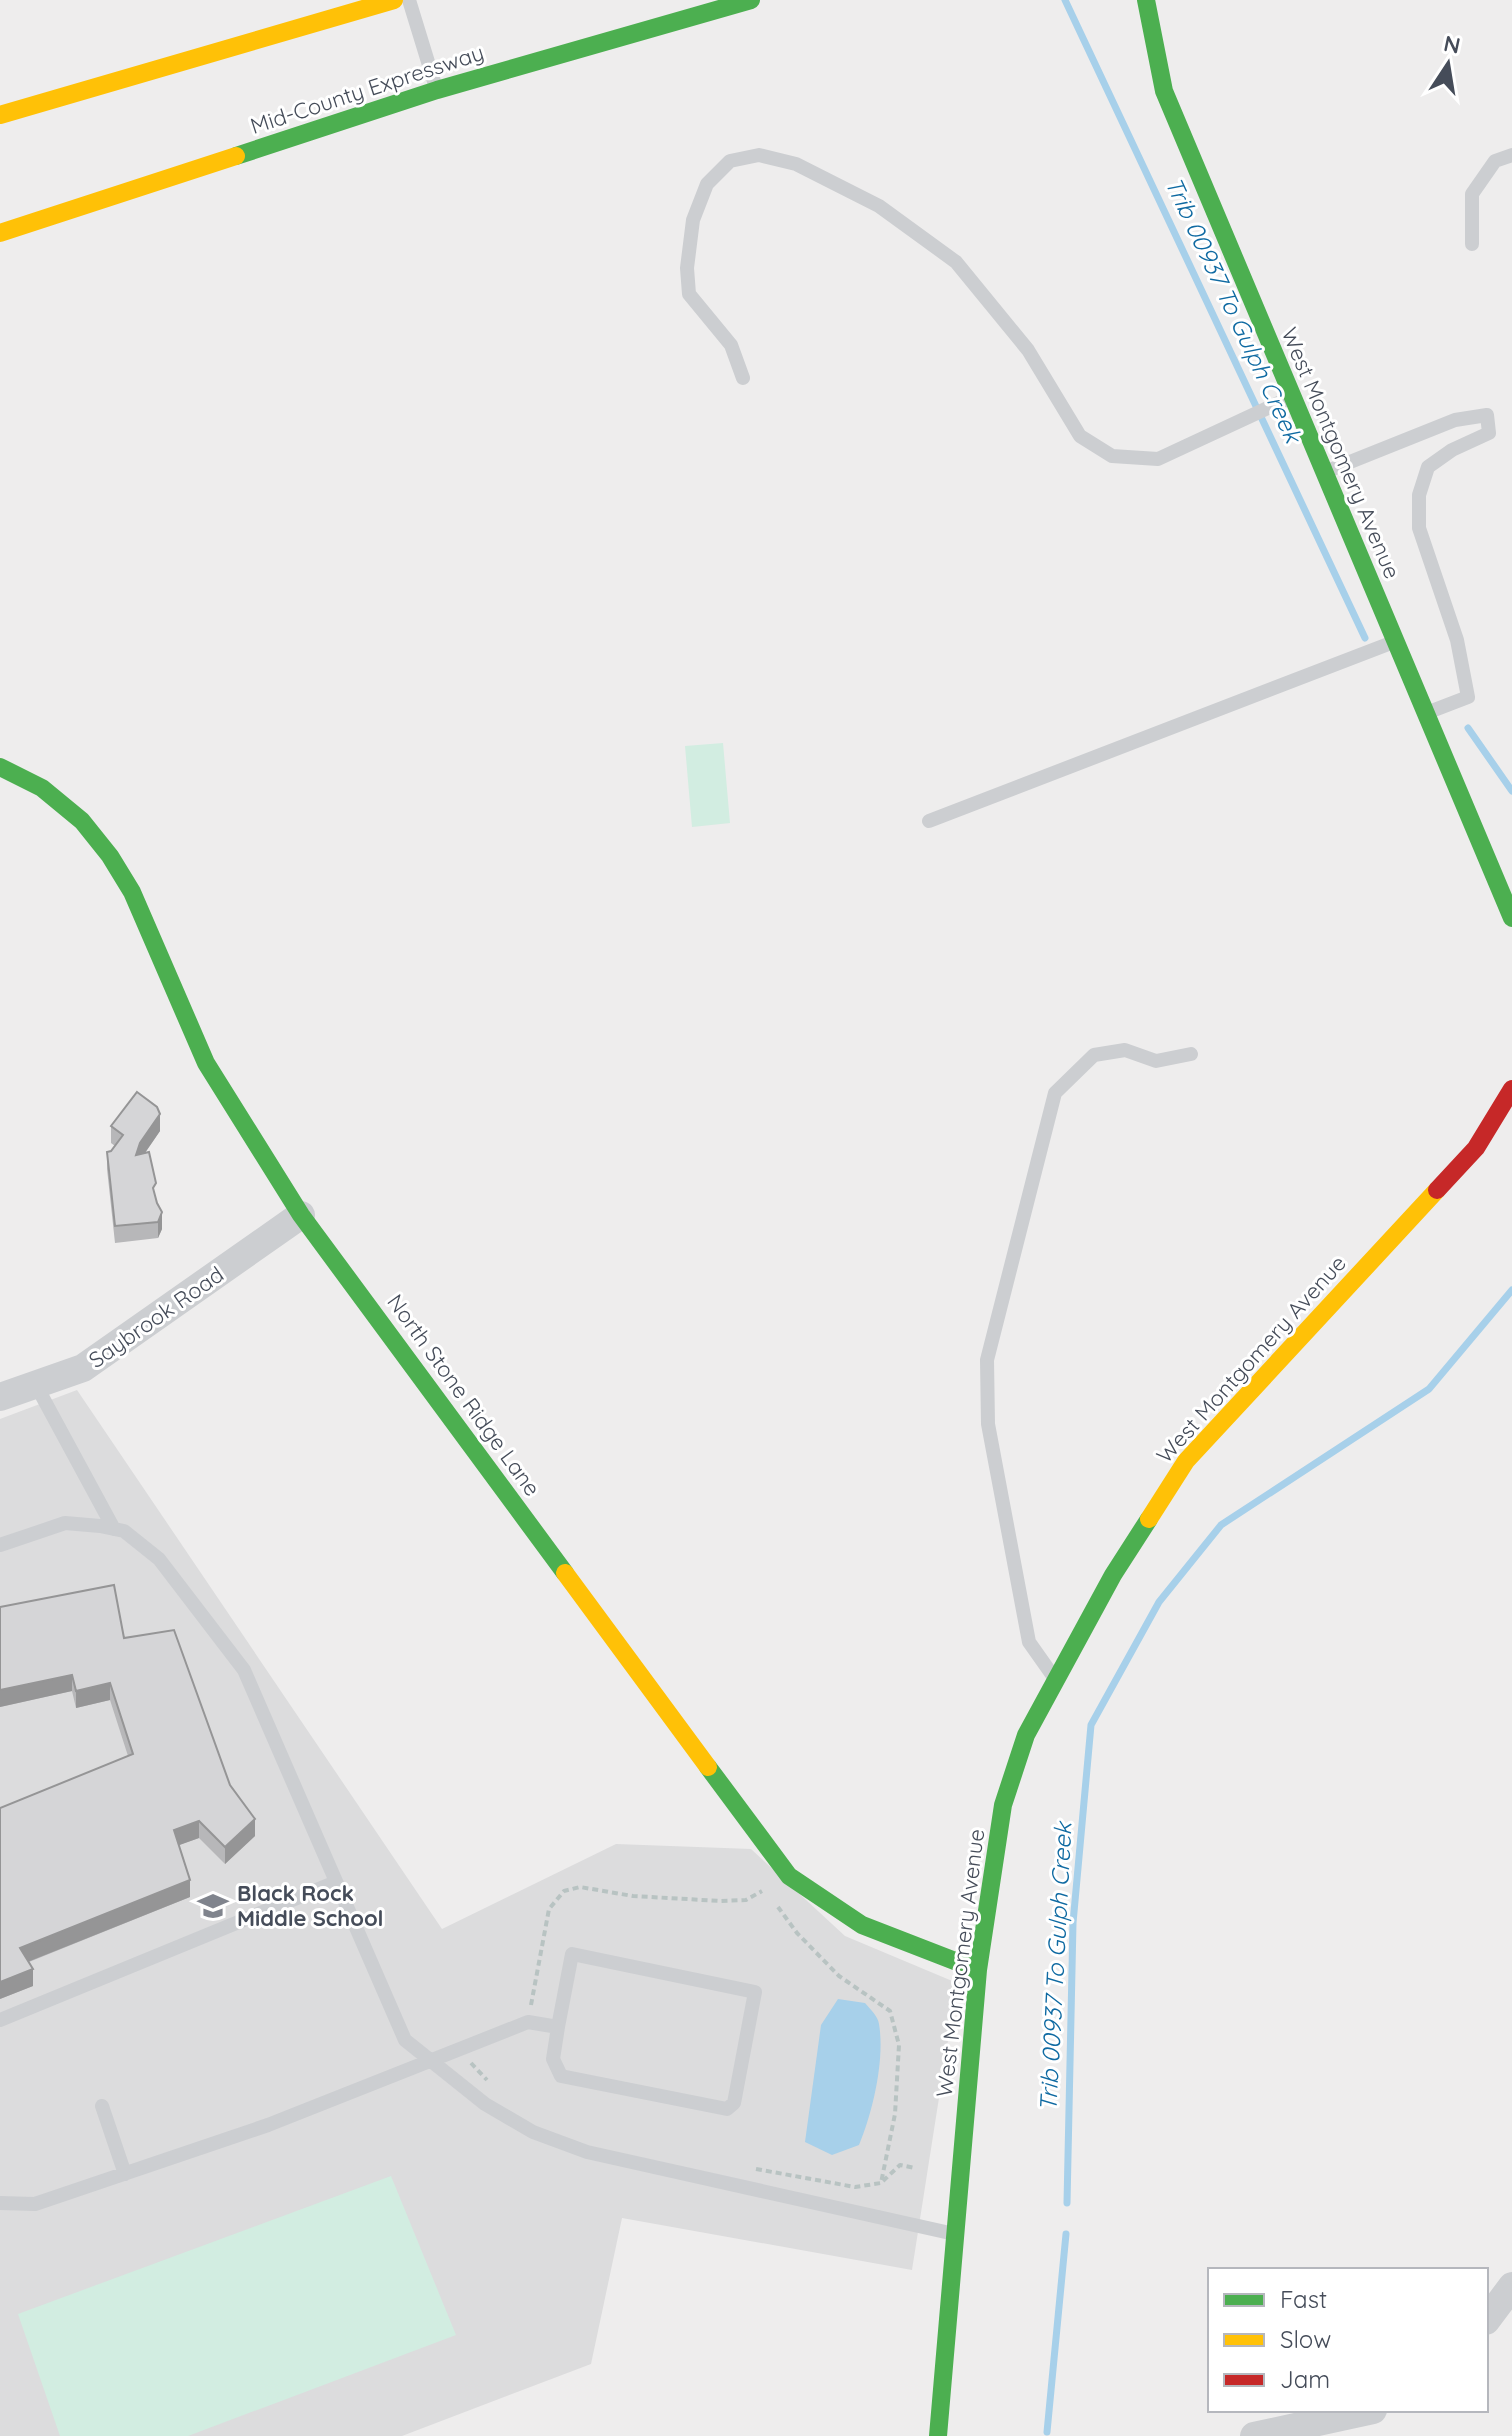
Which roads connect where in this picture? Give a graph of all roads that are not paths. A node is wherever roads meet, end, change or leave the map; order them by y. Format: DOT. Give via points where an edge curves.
graph roads {
  1 [pos="394,0"];
  2 [pos="409,0"];
  3 [pos="751,0"];
  4 [pos="1146,0"];
  5 [pos="437,90"];
  6 [pos="0,115"];
  7 [pos="1512,155"];
  8 [pos="0,233"];
  9 [pos="1472,244"];
  10 [pos="743,378"];
  11 [pos="1291,398"];
  12 [pos="1323,473"];
  13 [pos="1395,642"];
  14 [pos="1425,714"];
  15 [pos="0,767"];
  16 [pos="929,821"];
  17 [pos="1512,918"];
  18 [pos="1191,1054"];
  19 [pos="1512,1089"];
  20 [pos="301,1215"];
  21 [pos="36,1385"];
  22 [pos="0,1397"];
  23 [pos="114,1529"];
  24 [pos="0,1545"];
  25 [pos="1055,1679"];
  26 [pos="336,1882"];
  27 [pos="978,1970"];
  28 [pos="0,2020"];
  29 [pos="558,2027"];
  30 [pos="429,2060"];
  31 [pos="102,2106"];
  32 [pos="125,2174"];
  33 [pos="0,2203"];
  34 [pos="955,2234"];
  35 [pos="1512,2286"];
  36 [pos="1488,2318"];
  37 [pos="1364,2412"];
  38 [pos="938,2436"];
  39 [pos="1254,2436"];
  1 -- 6 [label="main road"];
  2 -- 5 [label="lane"];
  3 -- 5 [label="main road, Mid-County Expressway"];
  4 -- 11 [label="main road, West Montgomery Avenue" via="1164,91"];
  5 -- 8 [label="main road, Mid-County Expressway"];
  7 -- 9 [label="lane" via="1495,161 1472,194"];
  10 -- 11 [label="lane" via="731,345 689,294 687,268 693,220 707,184 730,161 759,155 796,164 879,206 956,262 1028,350 1080,436 1112,456 1158,459"];
  11 -- 12 [label="main road, West Montgomery Avenue"];
  12 -- 13 [label="main road, West Montgomery Avenue"];
  12 -- 14 [label="lane" via="1455,420 1487,415 1489,433 1428,467 1419,495 1419,528 1457,640 1468,697"];
  13 -- 14 [label="main road, West Montgomery Avenue"];
  13 -- 16 [label="lane"];
  14 -- 17 [label="main road, West Montgomery Avenue"];
  15 -- 20 [label="main road, North Stone Ridge Lane" via="42,788 82,821 110,856 132,892 206,1063"];
  18 -- 25 [label="lane" via="1156,1061 1125,1050 1094,1055 1055,1093 987,1360 988,1424 1029,1642"];
  19 -- 25 [label="main road, West Montgomery Avenue" via="1476,1148 1186,1461"];
  20 -- 21 [label="street, Saybrook Road" via="83,1368"];
  20 -- 27 [label="main road, North Stone Ridge Lane" via="789,1876 862,1925"];
  21 -- 22 [label="street, Saybrook Road"];
  21 -- 23 [label="lane"];
  23 -- 24 [label="lane" via="65,1523"];
  23 -- 26 [label="lane" via="159,1559 244,1670"];
  25 -- 27 [label="main road, West Montgomery Avenue" via="1026,1735 1003,1805"];
  26 -- 28 [label="lane"];
  26 -- 30 [label="lane" via="405,2040"];
  27 -- 34 [label="main road, West Montgomery Avenue"];
  29 -- 29 [label="lane" via="553,2059 561,2076 727,2109 734,2103 755,1992 572,1954"];
  29 -- 30 [label="lane" via="528,2022"];
  30 -- 32 [label="lane" via="268,2125"];
  30 -- 34 [label="lane" via="485,2104 533,2132 587,2152"];
  31 -- 32 [label="lane"];
  32 -- 33 [label="lane" via="35,2204"];
  34 -- 38 [label="main road, West Montgomery Avenue"];
  35 -- 36 [label="street"];
  37 -- 39 [label="street"];
}
